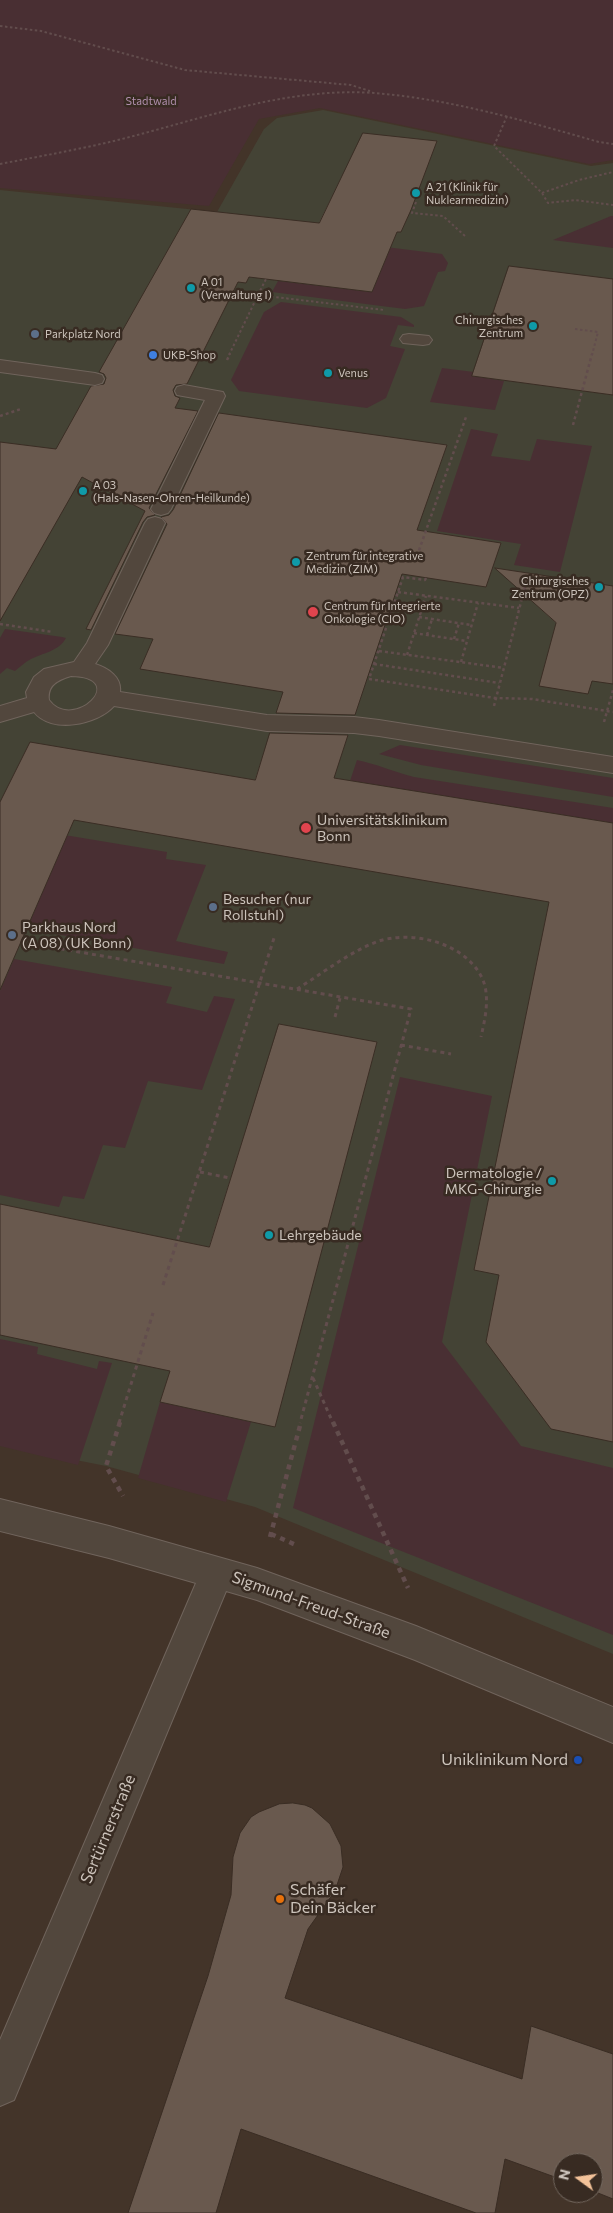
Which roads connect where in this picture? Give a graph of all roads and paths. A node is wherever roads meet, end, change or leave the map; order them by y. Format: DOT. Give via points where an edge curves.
graph roads {
  1 [pos="0,26"];
  2 [pos="373,93"];
  3 [pos="507,116"];
  4 [pos="613,144"];
  5 [pos="0,164"];
  6 [pos="613,172"];
  7 [pos="542,193"];
  8 [pos="416,202"];
  9 [pos="613,206"];
  10 [pos="464,236"];
  11 [pos="266,279"];
  12 [pos="258,295"];
  13 [pos="390,311"];
  14 [pos="576,329"];
  15 [pos="0,366"];
  16 [pos="95,379"];
  17 [pos="184,391"];
  18 [pos="216,396"];
  19 [pos="466,417"];
  20 [pos="573,425"];
  21 [pos="417,556"];
  22 [pos="426,578"];
  23 [pos="526,583"];
  24 [pos="398,592"];
  25 [pos="426,596"];
  26 [pos="478,603"];
  27 [pos="519,608"];
  28 [pos="419,618"];
  29 [pos="432,619"];
  30 [pos="459,623"];
  31 [pos="0,624"];
  32 [pos="471,625"];
  33 [pos="55,632"];
  34 [pos="414,633"];
  35 [pos="427,635"];
  36 [pos="454,639"];
  37 [pos="466,640"];
  38 [pos="379,651"];
  39 [pos="407,655"];
  40 [pos="461,662"];
  41 [pos="374,664"];
  42 [pos="504,668"];
  43 [pos="80,669"];
  44 [pos="500,683"];
  45 [pos="109,698"];
  46 [pos="495,698"];
  47 [pos="37,704"];
  48 [pos="613,712"];
  49 [pos="0,714"];
  50 [pos="484,744"];
  51 [pos="613,765"];
  52 [pos="275,935"];
  53 [pos="22,942"];
  54 [pos="261,984"];
  55 [pos="297,990"];
  56 [pos="340,998"];
  57 [pos="335,1017"];
  58 [pos="482,1038"];
  59 [pos="401,1045"];
  60 [pos="451,1054"];
  61 [pos="200,1172"];
  62 [pos="230,1178"];
  63 [pos="162,1285"];
  64 [pos="153,1313"];
  65 [pos="313,1377"];
  66 [pos="0,1515"];
  67 [pos="109,1542"];
  68 [pos="217,1572"];
  69 [pos="257,1584"];
  70 [pos="410,1594"];
  71 [pos="613,1725"];
  72 [pos="0,2086"];
  1 -- 2 [label="path" via="41,31 185,70 351,85"];
  2 -- 3 [label="path"];
  2 -- 5 [label="path" via="303,95 254,102 121,139"];
  3 -- 4 [label="path"];
  3 -- 7 [label="path" via="494,146"];
  6 -- 7 [label="path"];
  7 -- 9 [label="path" via="548,202 575,200"];
  8 -- 10 [label="path" via="412,213 443,216"];
  11 -- 12 [label="path"];
  12 -- 13 [label="path"];
  12 -- 18 [label="path" via="223,370"];
  14 -- 20 [label="path" via="598,332"];
  15 -- 16 [label="street"];
  17 -- 18 [label="street"];
  18 -- 43 [label="street" via="98,645"];
  19 -- 21 [label="path"];
  22 -- 24 [label="path" via="403,577"];
  23 -- 27 [label="path"];
  24 -- 25 [label="path"];
  24 -- 38 [label="path"];
  25 -- 26 [label="path"];
  25 -- 28 [label="path"];
  26 -- 27 [label="path"];
  26 -- 32 [label="path"];
  27 -- 42 [label="path"];
  28 -- 29 [label="path"];
  28 -- 34 [label="path"];
  29 -- 30 [label="path"];
  29 -- 35 [label="path"];
  30 -- 32 [label="path"];
  30 -- 36 [label="path"];
  31 -- 33 [label="path"];
  32 -- 37 [label="path"];
  34 -- 35 [label="path"];
  34 -- 39 [label="path"];
  35 -- 36 [label="path"];
  36 -- 37 [label="path"];
  37 -- 40 [label="path"];
  38 -- 39 [label="path"];
  38 -- 41 [label="path"];
  39 -- 40 [label="path"];
  40 -- 42 [label="path"];
  41 -- 44 [label="path"];
  41 -- 46 [label="path" via="369,679"];
  42 -- 44 [label="path"];
  43 -- 45 [label="street" via="102,676 110,690"];
  43 -- 47 [label="street" via="48,675 37,688"];
  44 -- 46 [label="path"];
  45 -- 47 [label="street" via="96,711 74,717 51,715"];
  45 -- 50 [label="street" via="267,722 354,725"];
  46 -- 48 [label="path" via="532,699"];
  46 -- 50 [label="path"];
  47 -- 49 [label="street"];
  50 -- 51 [label="street"];
  52 -- 54 [label="path"];
  53 -- 54 [label="path"];
  54 -- 55 [label="path"];
  54 -- 61 [label="path"];
  55 -- 56 [label="path"];
  55 -- 58 [label="path" via="376,942 393,937 429,941 446,946 476,967 486,993 487,1012"];
  56 -- 57 [label="path"];
  56 -- 59 [label="path" via="411,1009"];
  59 -- 60 [label="path"];
  59 -- 65 [label="path"];
  61 -- 62 [label="path"];
  61 -- 63 [label="path"];
  64 -- 67 [label="path" via="106,1466 124,1498"];
  65 -- 69 [label="path"];
  65 -- 70 [label="path"];
  66 -- 67 [label="street, Sigmund-Freud-Straße"];
  67 -- 68 [label="street, Sigmund-Freud-Straße"];
  68 -- 69 [label="street, Sigmund-Freud-Straße"];
  68 -- 72 [label="street, Sertürnerstraße"];
  69 -- 71 [label="street, Sigmund-Freud-Straße" via="416,1643"];
}
